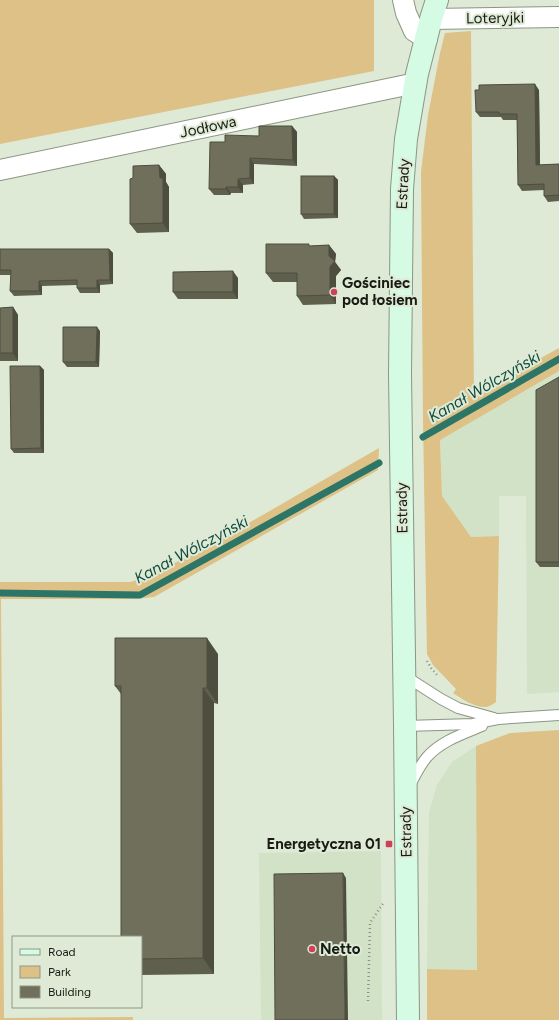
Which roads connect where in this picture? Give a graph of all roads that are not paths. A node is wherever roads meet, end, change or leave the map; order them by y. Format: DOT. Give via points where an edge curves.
graph roads {
  1 [pos="403,0"];
  2 [pos="559,17"];
  3 [pos="432,19"];
  4 [pos="416,83"];
  5 [pos="0,170"];
  6 [pos="404,676"];
  7 [pos="559,715"];
  8 [pos="498,719"];
  9 [pos="405,726"];
  10 [pos="406,793"];
  11 [pos="408,1020"];
  1 -- 3 [label="street" via="414,31"];
  2 -- 3 [label="street, Loteryjki"];
  3 -- 4 [label="main road, Estrady"];
  4 -- 5 [label="street, Jodłowa"];
  4 -- 6 [label="main road, Estrady" via="406,139 402,189 400,374"];
  6 -- 8 [label="lane" via="458,708"];
  6 -- 9 [label="main road, Estrady"];
  7 -- 8 [label="lane"];
  8 -- 9 [label="lane" via="473,724"];
  8 -- 10 [label="lane" via="450,740 436,749 426,758"];
  9 -- 10 [label="main road, Estrady"];
  10 -- 11 [label="main road, Estrady"];
}
